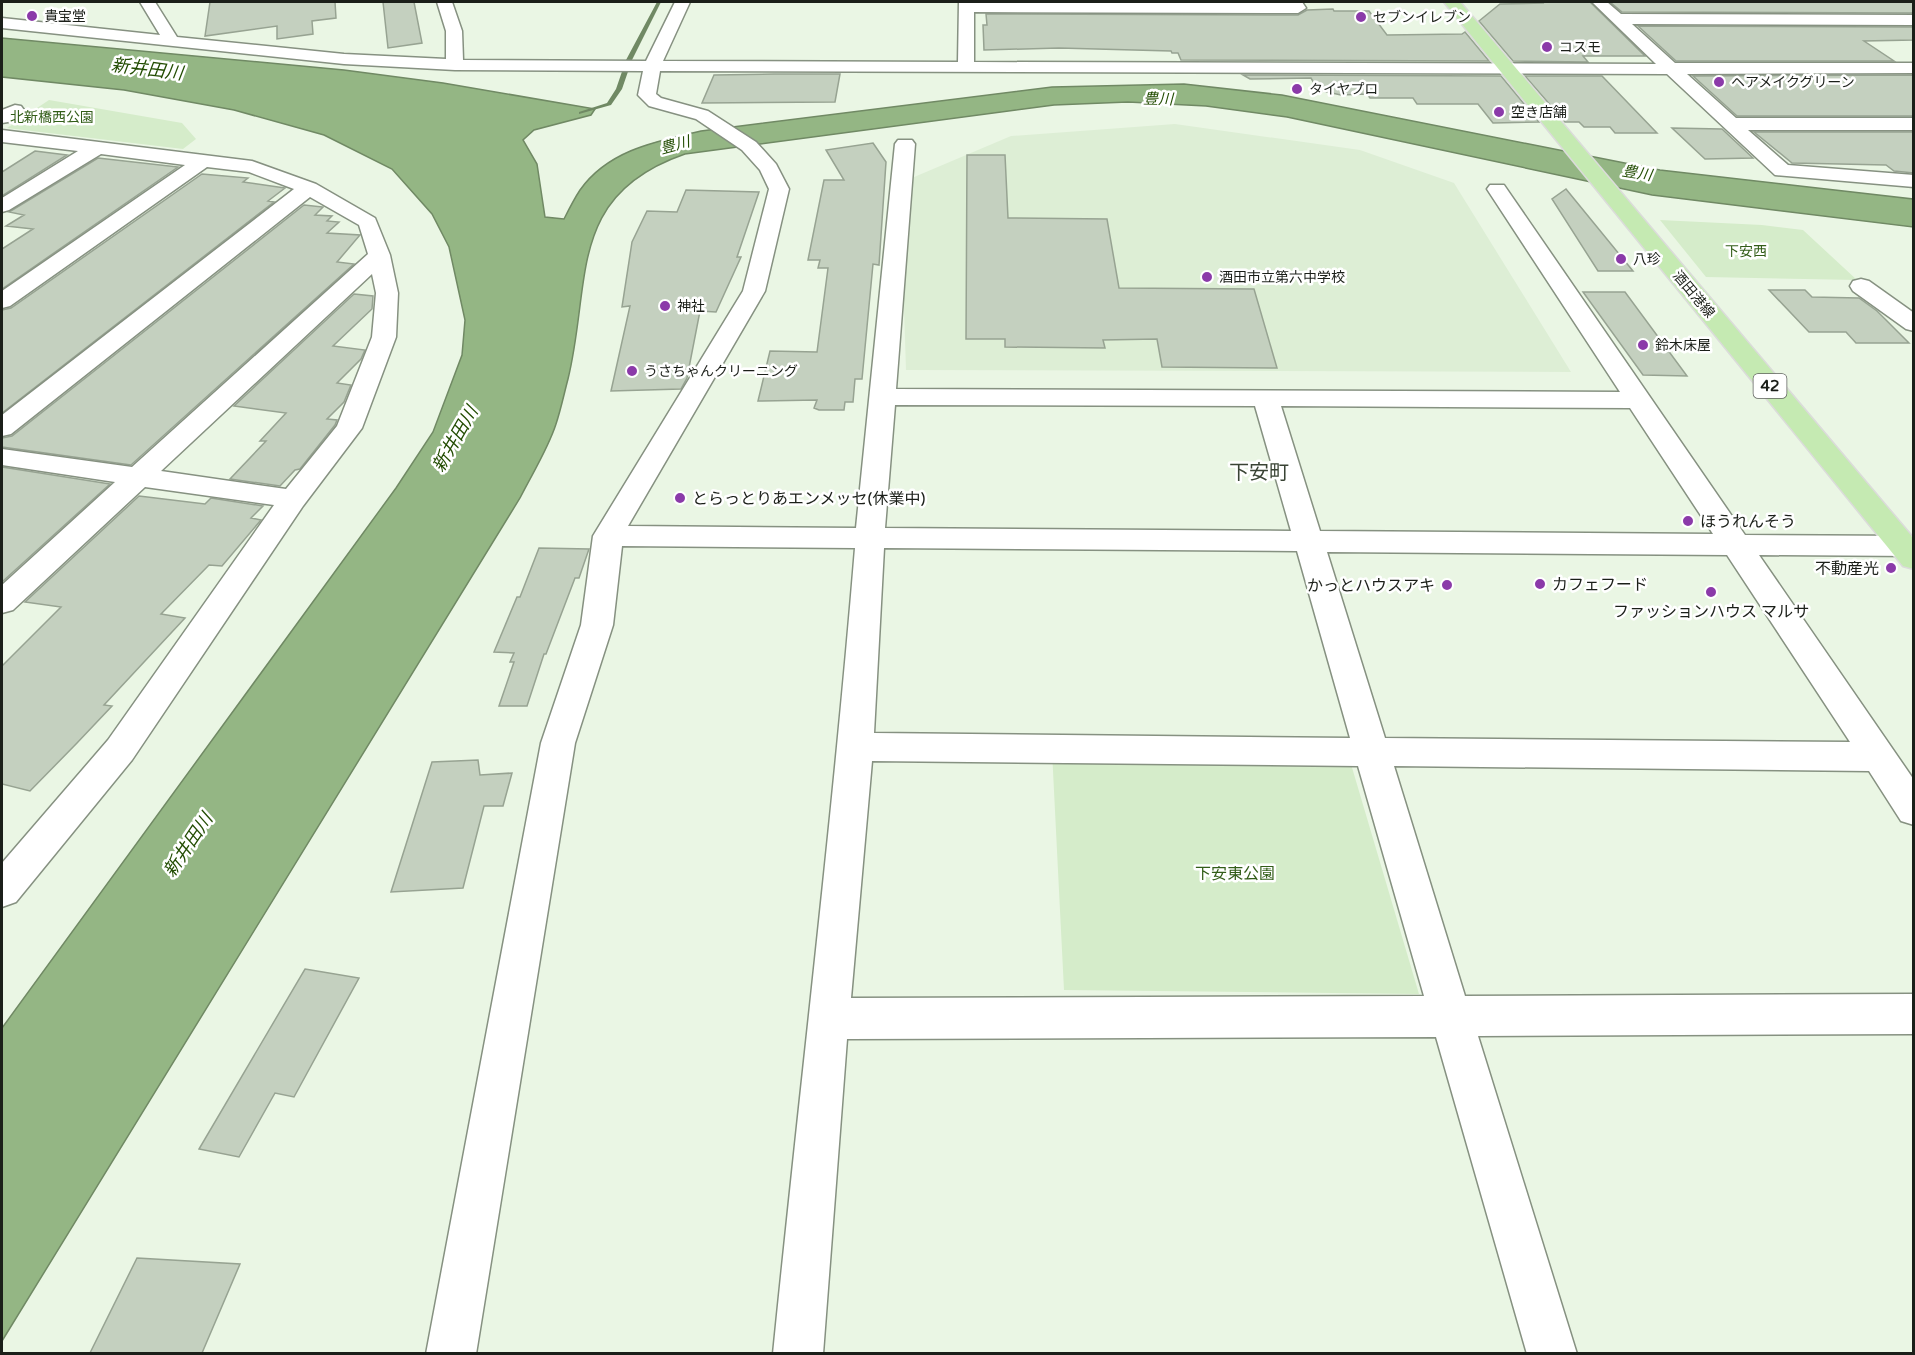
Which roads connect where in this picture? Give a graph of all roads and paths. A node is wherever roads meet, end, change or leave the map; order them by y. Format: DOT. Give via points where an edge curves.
graph roads {
  1 [pos="148,2"];
  2 [pos="445,2"];
  3 [pos="682,2"];
  4 [pos="1452,2"];
  5 [pos="1599,2"];
  6 [pos="1846,2"];
  7 [pos="966,4"];
  8 [pos="1297,5"];
  9 [pos="1618,19"];
  10 [pos="1874,20"];
  11 [pos="1914,20"];
  12 [pos="2,23"];
  13 [pos="1308,26"];
  14 [pos="1894,33"];
  15 [pos="171,40"];
  16 [pos="455,64"];
  17 [pos="652,66"];
  18 [pos="966,67"];
  19 [pos="1914,68"];
  20 [pos="1508,69"];
  21 [pos="1672,69"];
  22 [pos="2,109"];
  23 [pos="2,118"];
  24 [pos="1731,124"];
  25 [pos="1914,124"];
  26 [pos="2,136"];
  27 [pos="905,144"];
  28 [pos="97,148"];
  29 [pos="205,160"];
  30 [pos="1914,181"];
  31 [pos="309,188"];
  32 [pos="1497,189"];
  33 [pos="2,206"];
  34 [pos="380,255"];
  35 [pos="1861,286"];
  36 [pos="2,301"];
  37 [pos="1914,324"];
  38 [pos="883,397"];
  39 [pos="1266,398"];
  40 [pos="1638,399"];
  41 [pos="2,428"];
  42 [pos="2,457"];
  43 [pos="137,477"];
  44 [pos="293,500"];
  45 [pos="608,536"];
  46 [pos="870,538"];
  47 [pos="1308,540"];
  48 [pos="1736,544"];
  49 [pos="1910,550"];
  50 [pos="2,602"];
  51 [pos="856,747"];
  52 [pos="1372,752"];
  53 [pos="1878,757"];
  54 [pos="1914,810"];
  55 [pos="2,890"];
  56 [pos="1914,1014"];
  57 [pos="1451,1017"];
  58 [pos="828,1018"];
  59 [pos="451,1353"];
  60 [pos="798,1353"];
  61 [pos="1552,1353"];
  1 -- 15 [label="street"];
  2 -- 16 [label="street" via="454,31"];
  3 -- 17 [label="street"];
  4 -- 20 [label="main road, 酒田港線 / 42"];
  5 -- 9 [label="street"];
  6 -- 10 [label="street"];
  7 -- 8 [label="street"];
  7 -- 18 [label="street"];
  8 -- 13 [label="street"];
  9 -- 10 [label="street"];
  9 -- 21 [label="street"];
  10 -- 11 [label="street"];
  10 -- 14 [label="street"];
  12 -- 15 [label="street"];
  15 -- 16 [label="street" via="344,59"];
  16 -- 17 [label="street"];
  17 -- 18 [label="street"];
  17 -- 45 [label="street" via="647,96 655,102 702,115 749,146 769,168 779,189 754,291"];
  18 -- 20 [label="street"];
  19 -- 21 [label="street"];
  20 -- 21 [label="street"];
  20 -- 49 [label="main road, 酒田港線 / 42"];
  21 -- 24 [label="street"];
  22 -- 23 [label="street" via="15,110"];
  24 -- 25 [label="street"];
  24 -- 30 [label="street" via="1782,171"];
  26 -- 28 [label="street"];
  27 -- 38 [label="street"];
  28 -- 29 [label="street"];
  28 -- 33 [label="street"];
  29 -- 31 [label="street" via="252,166"];
  29 -- 36 [label="street"];
  31 -- 34 [label="street" via="368,222"];
  31 -- 41 [label="street"];
  32 -- 40 [label="street"];
  34 -- 43 [label="street"];
  34 -- 44 [label="street" via="387,293 384,337 350,428"];
  35 -- 37 [label="street"];
  38 -- 39 [label="street"];
  38 -- 46 [label="street"];
  39 -- 40 [label="street"];
  39 -- 47 [label="street"];
  40 -- 48 [label="street"];
  42 -- 43 [label="street"];
  43 -- 44 [label="street"];
  43 -- 50 [label="street"];
  44 -- 55 [label="street" via="120,750"];
  45 -- 46 [label="street"];
  45 -- 59 [label="street" via="597,625 558,743"];
  46 -- 47 [label="street"];
  46 -- 51 [label="street"];
  47 -- 48 [label="street"];
  47 -- 52 [label="street"];
  48 -- 49 [label="street"];
  48 -- 53 [label="street"];
  51 -- 52 [label="street"];
  51 -- 58 [label="street"];
  52 -- 53 [label="street"];
  52 -- 57 [label="street"];
  53 -- 54 [label="street"];
  56 -- 57 [label="street"];
  57 -- 58 [label="street"];
  57 -- 61 [label="street"];
  58 -- 60 [label="street"];
}
